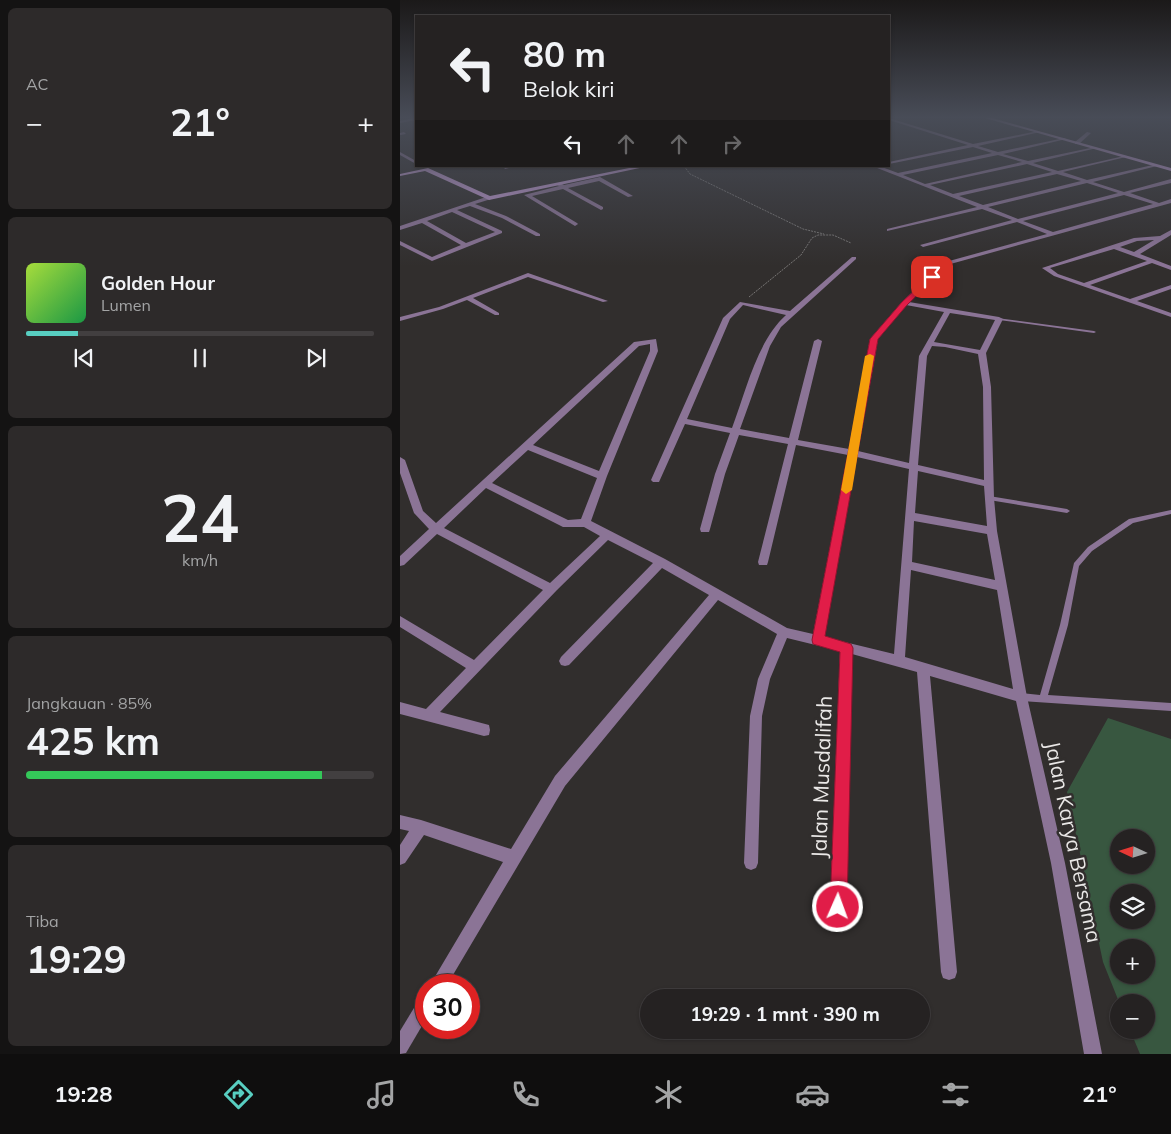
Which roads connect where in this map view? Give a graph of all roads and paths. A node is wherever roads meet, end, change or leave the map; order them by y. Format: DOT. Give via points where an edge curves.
graph roads {
  1 [pos="424,167"];
  2 [pos="642,167"];
  3 [pos="685,167"];
  4 [pos="877,167"];
  5 [pos="935,167"];
  6 [pos="1007,167"];
  7 [pos="1040,167"];
  8 [pos="1081,167"];
  9 [pos="1147,167"];
  10 [pos="1057,173"];
  11 [pos="400,175"];
  12 [pos="897,175"];
  13 [pos="1171,181"];
  14 [pos="1089,183"];
  15 [pos="561,185"];
  16 [pos="924,185"];
  17 [pos="1123,194"];
  18 [pos="630,196"];
  19 [pos="952,196"];
  20 [pos="486,199"];
  21 [pos="1171,201"];
  22 [pos="1159,204"];
  23 [pos="472,205"];
  24 [pos="601,208"];
  25 [pos="987,208"];
  26 [pos="454,211"];
  27 [pos="504,217"];
  28 [pos="1015,220"];
  29 [pos="423,221"];
  30 [pos="575,224"];
  31 [pos="518,225"];
  32 [pos="400,228"];
  33 [pos="889,230"];
  34 [pos="500,232"];
  35 [pos="1171,232"];
  36 [pos="824,234"];
  37 [pos="1054,234"];
  38 [pos="538,235"];
  39 [pos="1161,238"];
  40 [pos="400,242"];
  41 [pos="851,243"];
  42 [pos="923,245"];
  43 [pos="467,246"];
  44 [pos="1114,247"];
  45 [pos="1136,254"];
  46 [pos="854,258"];
  47 [pos="1153,261"];
  48 [pos="1171,268"];
  49 [pos="1083,285"];
  50 [pos="1171,287"];
  51 [pos="468,298"];
  52 [pos="605,301"];
  53 [pos="1130,302"];
  54 [pos="742,303"];
  55 [pos="904,303"];
  56 [pos="948,310"];
  57 [pos="497,314"];
  58 [pos="792,314"];
  59 [pos="1171,315"];
  60 [pos="999,318"];
  61 [pos="400,319"];
  62 [pos="1094,332"];
  63 [pos="818,341"];
  64 [pos="929,344"];
  65 [pos="982,353"];
  66 [pos="681,421"];
  67 [pos="735,432"];
  68 [pos="793,442"];
  69 [pos="527,446"];
  70 [pos="853,453"];
  71 [pos="400,460"];
  72 [pos="913,467"];
  73 [pos="602,476"];
  74 [pos="656,480"];
  75 [pos="484,483"];
  76 [pos="988,484"];
  77 [pos="989,498"];
  78 [pos="1068,511"];
  79 [pos="1171,512"];
  80 [pos="910,516"];
  81 [pos="585,523"];
  82 [pos="435,528"];
  83 [pos="705,529"];
  84 [pos="992,531"];
  85 [pos="607,535"];
  86 [pos="400,562"];
  87 [pos="661,562"];
  88 [pos="763,562"];
  89 [pos="906,565"];
  90 [pos="1001,586"];
  91 [pos="551,589"];
  92 [pos="717,594"];
  93 [pos="400,622"];
  94 [pos="784,632"];
  95 [pos="818,640"];
  96 [pos="846,648"];
  97 [pos="565,661"];
  98 [pos="899,661"];
  99 [pos="475,667"];
  100 [pos="923,670"];
  101 [pos="1021,697"];
  102 [pos="1043,698"];
  103 [pos="1171,707"];
  104 [pos="400,708"];
  105 [pos="428,716"];
  106 [pos="484,730"];
  107 [pos="400,822"];
  108 [pos="421,827"];
  109 [pos="400,858"];
  110 [pos="515,858"];
  111 [pos="751,863"];
  112 [pos="838,907"];
  113 [pos="949,972"];
  114 [pos="445,974"];
  115 [pos="415,1023"];
  116 [pos="400,1048"];
  117 [pos="1093,1054"];
  1 -- 11 [label="street"];
  1 -- 20 [label="street"];
  2 -- 15 [label="street"];
  3 -- 36 [label="path" via="690,174 803,229"];
  4 -- 12 [label="street"];
  5 -- 12 [label="street"];
  6 -- 16 [label="street"];
  7 -- 10 [label="street"];
  8 -- 10 [label="street"];
  9 -- 14 [label="street"];
  10 -- 14 [label="street"];
  10 -- 19 [label="street"];
  12 -- 16 [label="street"];
  13 -- 17 [label="street"];
  14 -- 17 [label="street"];
  14 -- 25 [label="street"];
  15 -- 18 [label="street" via="602,179"];
  15 -- 20 [label="street"];
  15 -- 24 [label="street"];
  15 -- 30 [label="street" via="527,194"];
  16 -- 19 [label="street"];
  17 -- 22 [label="street"];
  17 -- 28 [label="street"];
  19 -- 25 [label="street"];
  20 -- 23 [label="street"];
  20 -- 27 [label="street"];
  21 -- 22 [label="street"];
  22 -- 37 [label="street"];
  23 -- 26 [label="street"];
  23 -- 27 [label="street"];
  25 -- 28 [label="street"];
  25 -- 33 [label="street"];
  26 -- 29 [label="street"];
  26 -- 34 [label="street"];
  27 -- 31 [label="street"];
  28 -- 37 [label="street"];
  28 -- 42 [label="street"];
  29 -- 32 [label="street"];
  29 -- 43 [label="street"];
  31 -- 34 [label="street"];
  31 -- 38 [label="street"];
  34 -- 43 [label="street"];
  35 -- 39 [label="street"];
  36 -- 41 [label="path"];
  36 -- 54 [label="path" via="812,238 802,255"];
  37 -- 55 [label="street" via="932,267 932,277"];
  39 -- 44 [label="street" via="1136,239"];
  39 -- 45 [label="street"];
  40 -- 43 [label="street" via="432,259"];
  44 -- 45 [label="street"];
  44 -- 49 [label="street" via="1045,268"];
  45 -- 47 [label="street"];
  46 -- 58 [label="street"];
  47 -- 48 [label="street"];
  47 -- 49 [label="street"];
  49 -- 53 [label="street"];
  50 -- 53 [label="street"];
  51 -- 52 [label="street" via="528,274"];
  51 -- 57 [label="street"];
  51 -- 61 [label="street"];
  53 -- 59 [label="street"];
  54 -- 58 [label="street"];
  54 -- 66 [label="street" via="727,318"];
  55 -- 56 [label="street"];
  55 -- 70 [label="street" via="874,339"];
  56 -- 60 [label="street"];
  56 -- 64 [label="street"];
  58 -- 67 [label="street" via="778,326 766,346"];
  60 -- 62 [label="lane"];
  60 -- 65 [label="street"];
  63 -- 68 [label="street"];
  64 -- 65 [label="street" via="945,344"];
  64 -- 72 [label="street" via="924,356"];
  65 -- 76 [label="street, Jalan Karya Bersama"];
  66 -- 67 [label="street"];
  66 -- 74 [label="street"];
  67 -- 68 [label="street"];
  67 -- 83 [label="street"];
  68 -- 70 [label="street"];
  68 -- 88 [label="street"];
  69 -- 73 [label="street"];
  69 -- 73 [label="street" via="637,344 654,341 654,351"];
  69 -- 75 [label="street"];
  70 -- 72 [label="street"];
  70 -- 95 [label="street"];
  71 -- 82 [label="street" via="419,512"];
  72 -- 76 [label="street"];
  72 -- 80 [label="street"];
  73 -- 81 [label="street"];
  75 -- 81 [label="street" via="567,524"];
  75 -- 82 [label="street"];
  76 -- 77 [label="street, Jalan Karya Bersama"];
  77 -- 78 [label="lane"];
  77 -- 84 [label="street, Jalan Karya Bersama"];
  79 -- 102 [label="lane" via="1132,521 1090,549 1076,565 1064,625"];
  80 -- 84 [label="street"];
  80 -- 89 [label="street"];
  81 -- 85 [label="street"];
  82 -- 86 [label="street"];
  82 -- 91 [label="street"];
  84 -- 90 [label="street, Jalan Karya Bersama"];
  85 -- 87 [label="street"];
  85 -- 91 [label="street"];
  87 -- 92 [label="street"];
  87 -- 97 [label="street"];
  89 -- 90 [label="street"];
  89 -- 98 [label="street"];
  90 -- 101 [label="street, Jalan Karya Bersama"];
  91 -- 99 [label="street"];
  92 -- 94 [label="street"];
  92 -- 110 [label="street" via="560,781"];
  93 -- 99 [label="street"];
  94 -- 95 [label="street"];
  94 -- 111 [label="street" via="764,679 756,716"];
  95 -- 96 [label="street"];
  96 -- 98 [label="street"];
  96 -- 112 [label="street, Jalan Musdalifah"];
  98 -- 100 [label="street"];
  99 -- 105 [label="street"];
  100 -- 101 [label="street"];
  100 -- 113 [label="street"];
  101 -- 102 [label="lane"];
  101 -- 117 [label="street, Jalan Karya Bersama" via="1058,863"];
  102 -- 103 [label="lane"];
  104 -- 105 [label="street"];
  105 -- 106 [label="street"];
  107 -- 108 [label="street"];
  108 -- 109 [label="street"];
  108 -- 110 [label="street"];
  110 -- 114 [label="street"];
  115 -- 116 [label="street"];
}
